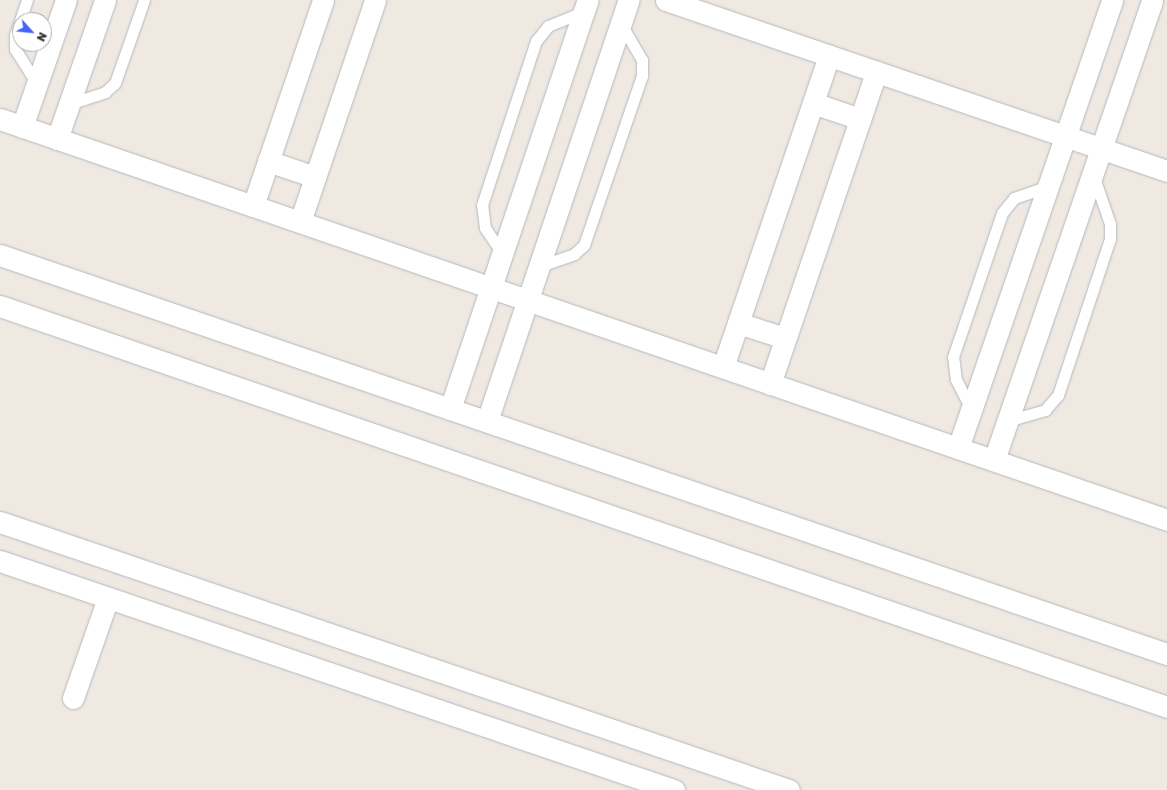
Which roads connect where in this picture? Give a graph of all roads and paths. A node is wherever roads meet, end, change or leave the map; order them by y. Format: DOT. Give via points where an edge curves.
graph roads {
  1 [pos="26,0"];
  2 [pos="66,0"];
  3 [pos="105,0"];
  4 [pos="144,0"];
  5 [pos="324,0"];
  6 [pos="376,0"];
  7 [pos="629,0"];
  8 [pos="666,0"];
  9 [pos="1112,0"];
  10 [pos="1152,0"];
  11 [pos="586,6"];
  12 [pos="621,24"];
  13 [pos="829,56"];
  14 [pos="876,72"];
  15 [pos="37,84"];
  16 [pos="813,103"];
  17 [pos="69,104"];
  18 [pos="0,119"];
  19 [pos="860,119"];
  20 [pos="22,127"];
  21 [pos="1065,136"];
  22 [pos="58,139"];
  23 [pos="1101,148"];
  24 [pos="268,161"];
  25 [pos="1093,171"];
  26 [pos="1167,171"];
  27 [pos="315,177"];
  28 [pos="1048,185"];
  29 [pos="253,206"];
  30 [pos="300,222"];
  31 [pos="0,254"];
  32 [pos="502,254"];
  33 [pos="539,267"];
  34 [pos="491,288"];
  35 [pos="528,300"];
  36 [pos="0,306"];
  37 [pos="738,323"];
  38 [pos="785,338"];
  39 [pos="723,367"];
  40 [pos="770,384"];
  41 [pos="450,409"];
  42 [pos="971,409"];
  43 [pos="1007,421"];
  44 [pos="488,422"];
  45 [pos="958,448"];
  46 [pos="994,460"];
  47 [pos="1167,520"];
  48 [pos="0,522"];
  49 [pos="0,561"];
  50 [pos="108,598"];
  51 [pos="1167,654"];
  52 [pos="73,698"];
  53 [pos="1167,707"];
  54 [pos="674,790"];
  55 [pos="789,790"];
  1 -- 15 [label="lane" via="15,35 15,49"];
  2 -- 15 [label="street"];
  3 -- 17 [label="street"];
  4 -- 17 [label="lane" via="115,83 105,92"];
  5 -- 24 [label="street"];
  6 -- 27 [label="street"];
  7 -- 12 [label="street"];
  8 -- 13 [label="street"];
  9 -- 21 [label="street"];
  10 -- 23 [label="street"];
  11 -- 32 [label="street"];
  11 -- 32 [label="lane" via="548,26 536,41 482,205 485,228"];
  12 -- 33 [label="street"];
  12 -- 33 [label="lane" via="642,60 642,76 584,245 574,254"];
  13 -- 14 [label="street"];
  13 -- 16 [label="street"];
  14 -- 19 [label="street"];
  14 -- 21 [label="street"];
  15 -- 20 [label="street"];
  16 -- 19 [label="street"];
  16 -- 37 [label="street"];
  17 -- 22 [label="street"];
  18 -- 20 [label="street"];
  19 -- 38 [label="street"];
  20 -- 22 [label="street"];
  21 -- 23 [label="street"];
  21 -- 28 [label="street"];
  22 -- 29 [label="street"];
  23 -- 25 [label="street"];
  23 -- 26 [label="street"];
  24 -- 27 [label="street"];
  24 -- 29 [label="street"];
  25 -- 43 [label="street"];
  25 -- 43 [label="lane" via="1098,194 1110,224 1110,240 1058,395 1045,410"];
  27 -- 30 [label="street"];
  28 -- 42 [label="street"];
  28 -- 42 [label="lane" via="1014,198 1004,207 999,220 953,357 956,380"];
  29 -- 30 [label="street"];
  30 -- 34 [label="street"];
  31 -- 41 [label="street"];
  32 -- 34 [label="street"];
  33 -- 35 [label="street"];
  34 -- 35 [label="street"];
  34 -- 41 [label="street"];
  35 -- 39 [label="street"];
  35 -- 44 [label="street"];
  36 -- 53 [label="street"];
  37 -- 38 [label="street"];
  37 -- 39 [label="street"];
  38 -- 40 [label="street"];
  39 -- 40 [label="street"];
  40 -- 45 [label="street"];
  41 -- 44 [label="street"];
  42 -- 45 [label="street"];
  43 -- 46 [label="street"];
  44 -- 51 [label="street"];
  45 -- 46 [label="street"];
  46 -- 47 [label="street"];
  48 -- 55 [label="street"];
  49 -- 50 [label="street"];
  50 -- 52 [label="street"];
  50 -- 54 [label="street"];
}
